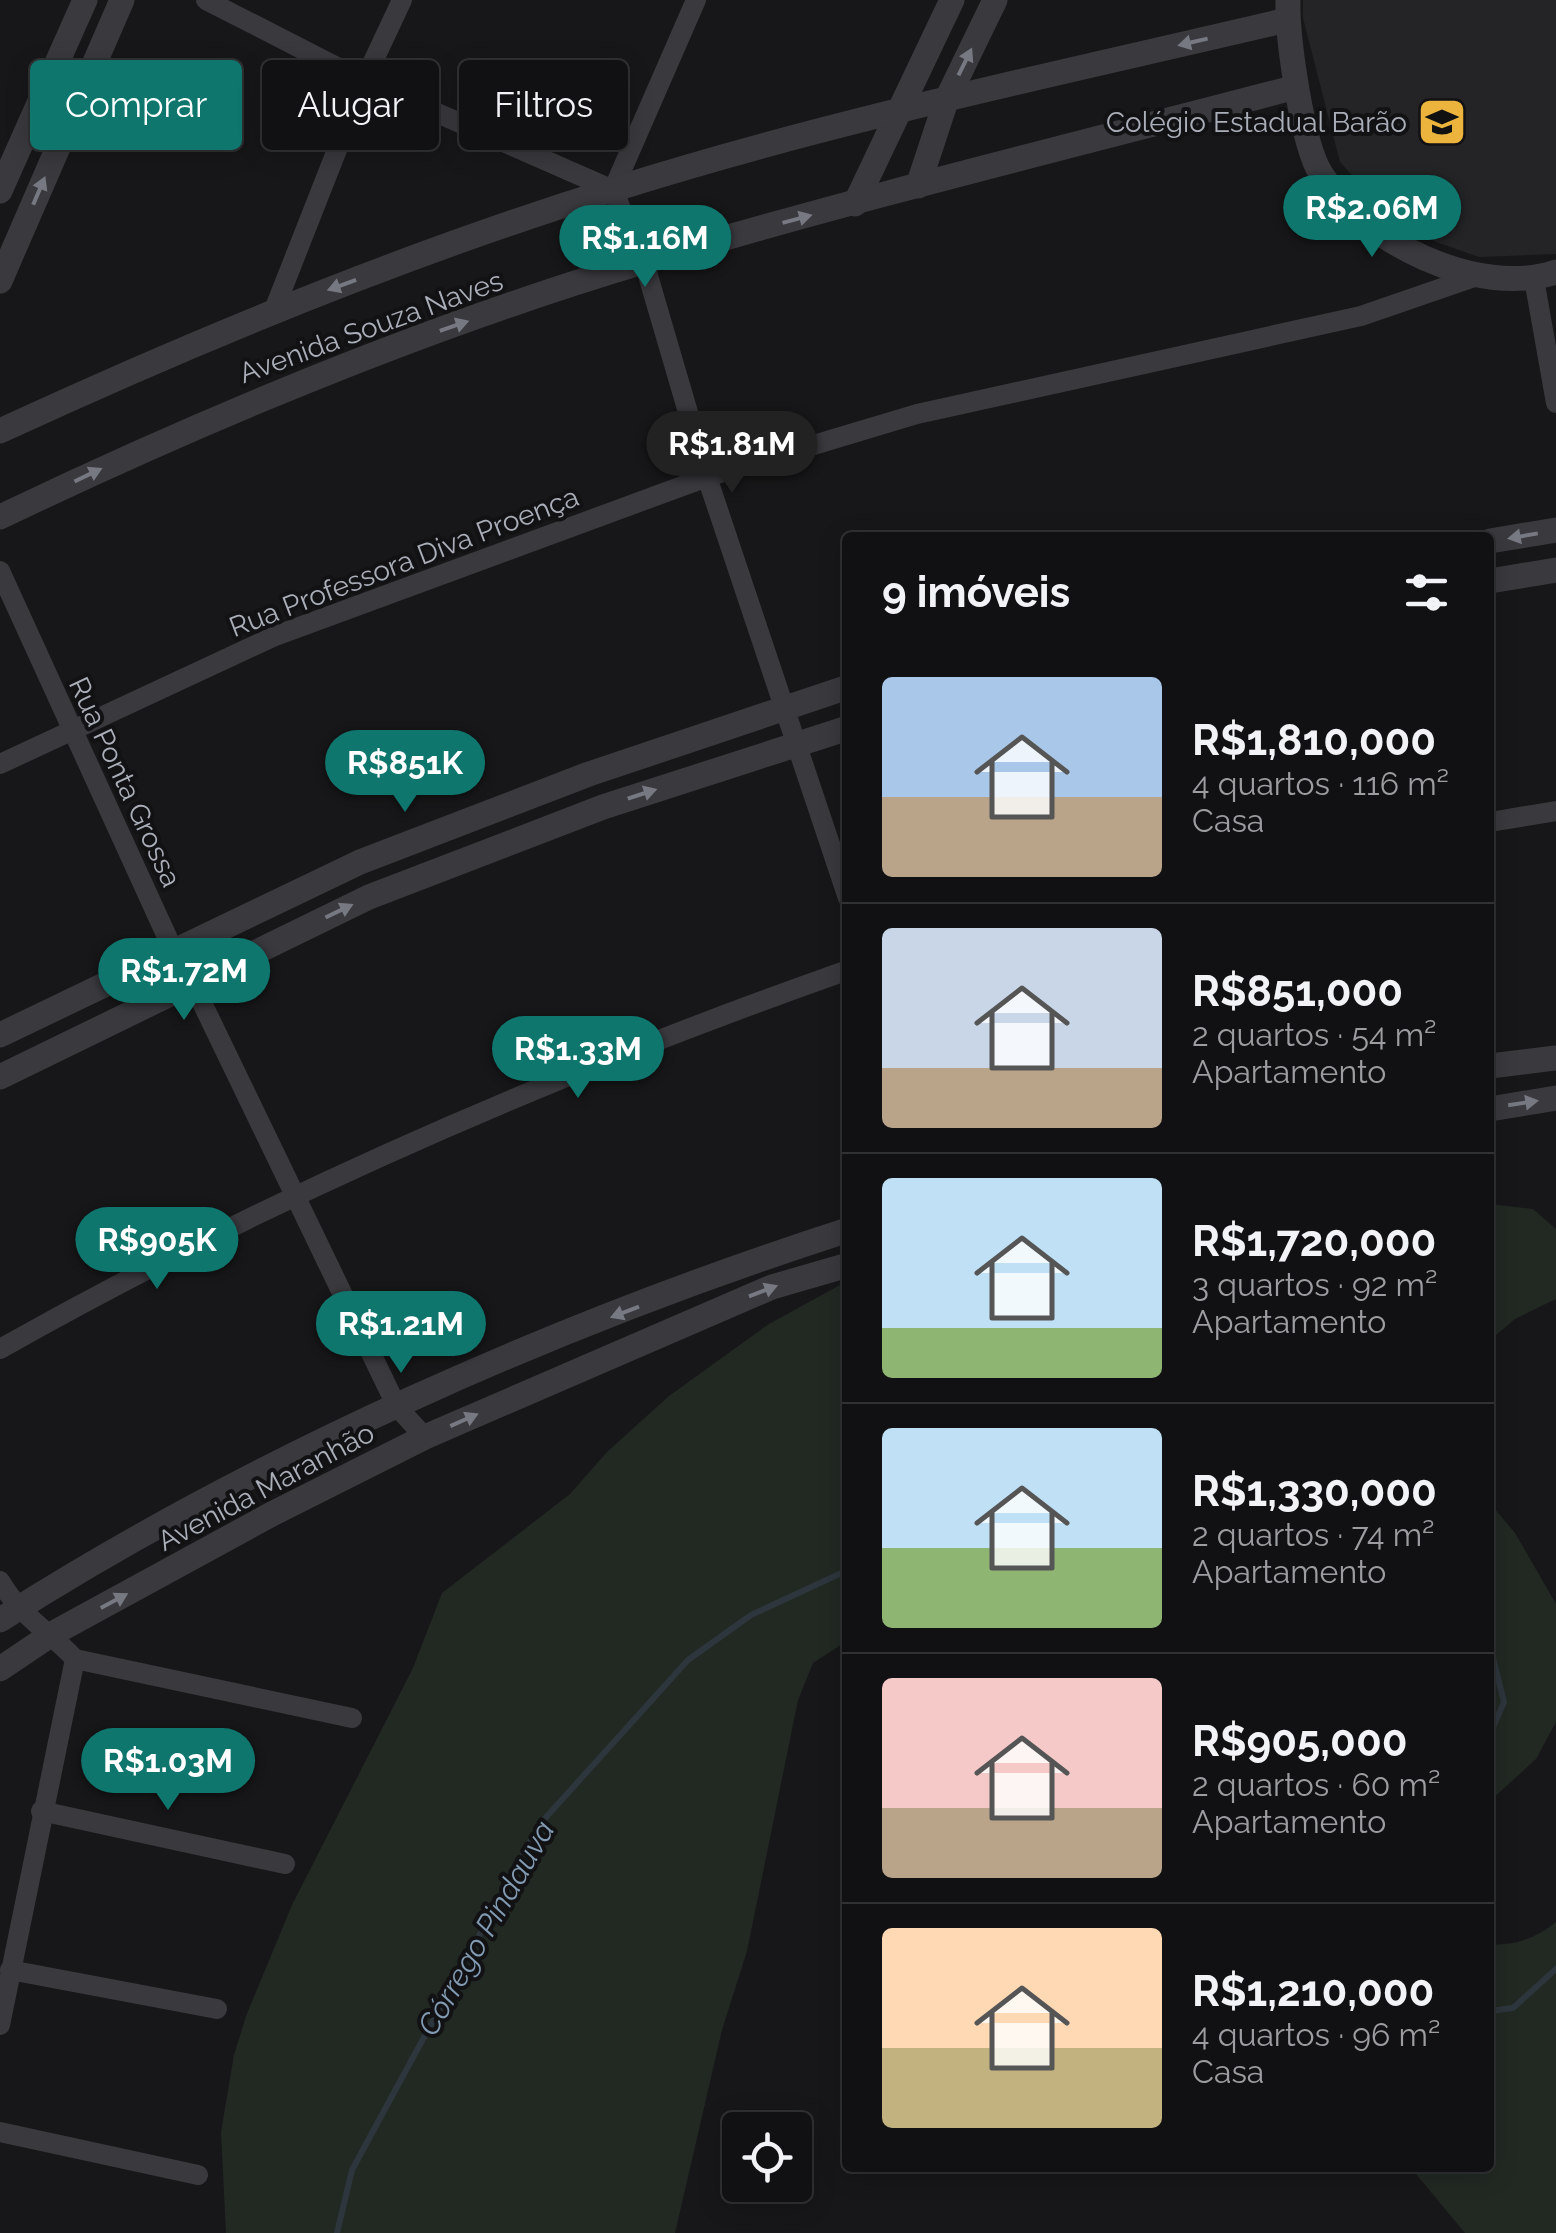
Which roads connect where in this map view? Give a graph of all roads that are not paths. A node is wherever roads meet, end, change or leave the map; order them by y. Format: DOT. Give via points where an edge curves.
graph roads {
  1 [pos="85,0"];
  2 [pos="122,0"];
  3 [pos="206,0"];
  4 [pos="402,0"];
  5 [pos="696,0"];
  6 [pos="952,0"];
  7 [pos="995,0"];
  8 [pos="1288,10"];
  9 [pos="323,60"];
  10 [pos="374,60"];
  11 [pos="1296,87"];
  12 [pos="946,101"];
  13 [pos="900,111"];
  14 [pos="439,114"];
  15 [pos="337,150"];
  16 [pos="918,186"];
  17 [pos="613,190"];
  18 [pos="0,191"];
  19 [pos="855,204"];
  20 [pos="644,262"];
  21 [pos="1545,275"];
  22 [pos="1477,276"];
  23 [pos="0,281"];
  24 [pos="274,310"];
  25 [pos="1556,403"];
  26 [pos="0,431"];
  27 [pos="707,477"];
  28 [pos="0,517"];
  29 [pos="1556,530"];
  30 [pos="1494,540"];
  31 [pos="1556,570"];
  32 [pos="0,571"];
  33 [pos="1494,580"];
  34 [pos="842,689"];
  35 [pos="786,706"];
  36 [pos="70,730"];
  37 [pos="842,730"];
  38 [pos="798,744"];
  39 [pos="0,764"];
  40 [pos="1556,811"];
  41 [pos="1494,821"];
  42 [pos="842,880"];
  43 [pos="174,952"];
  44 [pos="842,972"];
  45 [pos="192,982"];
  46 [pos="0,1035"];
  47 [pos="1556,1058"];
  48 [pos="1494,1066"];
  49 [pos="0,1076"];
  50 [pos="1556,1098"];
  51 [pos="1494,1108"];
  52 [pos="294,1196"];
  53 [pos="842,1232"];
  54 [pos="842,1267"];
  55 [pos="0,1349"];
  56 [pos="397,1407"];
  57 [pos="425,1438"];
  58 [pos="0,1582"];
  59 [pos="8,1615"];
  60 [pos="52,1634"];
  61 [pos="74,1659"];
  62 [pos="0,1669"];
  63 [pos="352,1718"];
  64 [pos="41,1811"];
  65 [pos="285,1864"];
  66 [pos="10,1970"];
  67 [pos="217,2009"];
  68 [pos="0,2025"];
  69 [pos="0,2132"];
  70 [pos="198,2175"];
  1 -- 18 [label="street"];
  23 -- 2 [label="street, one-way"];
  3 -- 9 [label="street"];
  4 -- 10 [label="street"];
  5 -- 17 [label="street"];
  6 -- 13 [label="street"];
  12 -- 7 [label="street, one-way"];
  8 -- 11 [label="street"];
  8 -- 12 [label="street, Avenida Souza Naves, one-way"];
  11 -- 16 [label="street, Avenida Souza Naves"];
  11 -- 22 [label="street" via="1320,172 1369,227 1433,262"];
  12 -- 13 [label="street, Avenida Souza Naves"];
  12 -- 16 [label="street"];
  13 -- 17 [label="street, Avenida Souza Naves"];
  13 -- 19 [label="street"];
  14 -- 17 [label="street"];
  15 -- 24 [label="street"];
  16 -- 19 [label="street, Avenida Souza Naves"];
  17 -- 20 [label="street"];
  17 -- 24 [label="street, Avenida Souza Naves, one-way"];
  20 -- 19 [label="street, Avenida Souza Naves, one-way"];
  20 -- 27 [label="street"];
  28 -- 20 [label="street, Avenida Souza Naves, one-way" via="184,429 410,341"];
  21 -- 22 [label="street"];
  21 -- 25 [label="street"];
  22 -- 27 [label="street, Rua Professora Diva Proença" via="1360,316 917,414"];
  24 -- 26 [label="street, Avenida Souza Naves"];
  27 -- 35 [label="street"];
  27 -- 36 [label="street, Rua Professora Diva Proença" via="276,636"];
  29 -- 30 [label="street, one-way"];
  31 -- 33 [label="street"];
  32 -- 36 [label="street, Rua Ponta Grossa"];
  34 -- 35 [label="street"];
  35 -- 38 [label="street"];
  35 -- 43 [label="street" via="360,862"];
  36 -- 39 [label="street, Rua Professora Diva Proença"];
  36 -- 43 [label="street, Rua Ponta Grossa"];
  37 -- 38 [label="street"];
  38 -- 42 [label="street"];
  45 -- 38 [label="street, one-way" via="369,897 603,807"];
  40 -- 41 [label="street"];
  43 -- 45 [label="street, Rua Ponta Grossa"];
  43 -- 46 [label="street"];
  44 -- 52 [label="street" via="689,1026"];
  45 -- 49 [label="street"];
  45 -- 52 [label="street, Rua Ponta Grossa"];
  47 -- 48 [label="street"];
  51 -- 50 [label="street, one-way"];
  52 -- 55 [label="street"];
  52 -- 56 [label="street, Rua Ponta Grossa"];
  53 -- 56 [label="street, Avenida Maranhão, one-way" via="591,1325"];
  57 -- 54 [label="street, Avenida Maranhão, one-way" via="772,1286"];
  56 -- 57 [label="street, Rua Ponta Grossa"];
  56 -- 59 [label="street, Avenida Maranhão"];
  60 -- 57 [label="street, Avenida Maranhão, one-way"];
  58 -- 59 [label="street"];
  59 -- 60 [label="street"];
  60 -- 61 [label="street"];
  60 -- 62 [label="street, Avenida Maranhão"];
  61 -- 63 [label="street"];
  61 -- 64 [label="street"];
  64 -- 65 [label="street"];
  64 -- 66 [label="street"];
  66 -- 67 [label="street"];
  66 -- 68 [label="street"];
  69 -- 70 [label="street"];
}
